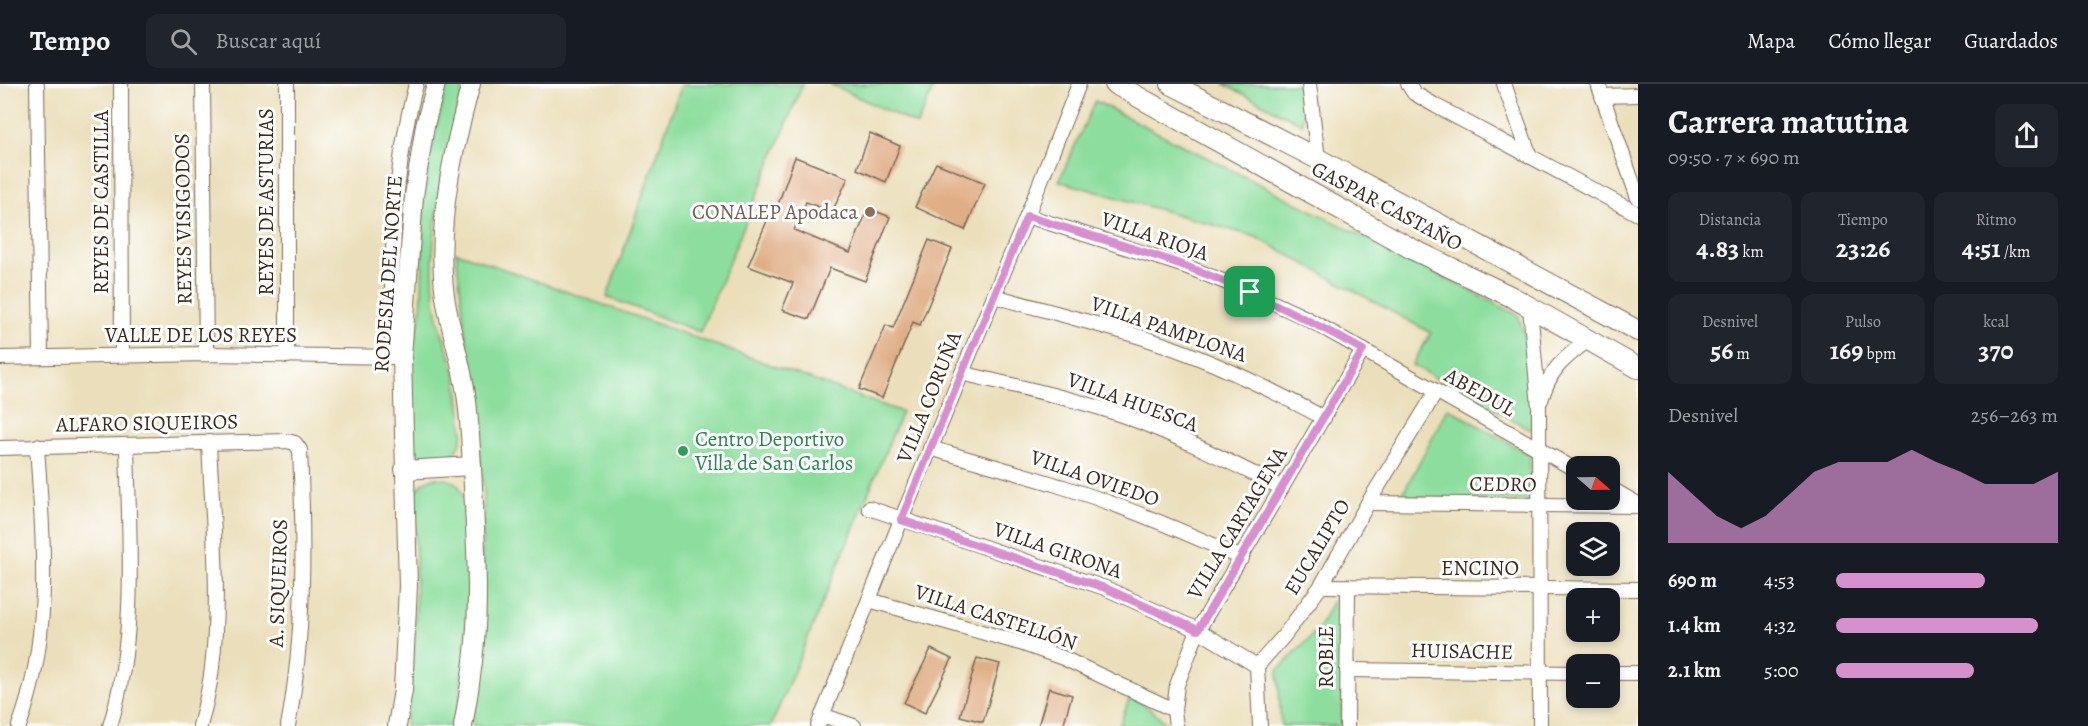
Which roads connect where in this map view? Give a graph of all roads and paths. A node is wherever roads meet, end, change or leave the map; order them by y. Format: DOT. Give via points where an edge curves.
graph roads {
  1 [pos="37,84"];
  2 [pos="121,84"];
  3 [pos="203,84"];
  4 [pos="287,84"];
  5 [pos="416,84"];
  6 [pos="436,84"];
  7 [pos="471,84"];
  8 [pos="1079,84"];
  9 [pos="1115,84"];
  10 [pos="1171,84"];
  11 [pos="1309,84"];
  12 [pos="1408,84"];
  13 [pos="1504,84"];
  14 [pos="1600,90"];
  15 [pos="1638,94"];
  16 [pos="1530,156"];
  17 [pos="1318,159"];
  18 [pos="1638,198"];
  19 [pos="1638,214"];
  20 [pos="1027,216"];
  21 [pos="1522,270"];
  22 [pos="994,296"];
  23 [pos="1512,297"];
  24 [pos="1530,308"];
  25 [pos="1638,331"];
  26 [pos="1589,339"];
  27 [pos="1363,350"];
  28 [pos="206,354"];
  29 [pos="122,356"];
  30 [pos="287,356"];
  31 [pos="41,357"];
  32 [pos="397,357"];
  33 [pos="0,358"];
  34 [pos="1638,368"];
  35 [pos="962,373"];
  36 [pos="1436,392"];
  37 [pos="1539,407"];
  38 [pos="1324,418"];
  39 [pos="208,442"];
  40 [pos="295,443"];
  41 [pos="38,446"];
  42 [pos="127,446"];
  43 [pos="0,448"];
  44 [pos="930,448"];
  45 [pos="1538,448"];
  46 [pos="1566,464"];
  47 [pos="472,466"];
  48 [pos="404,470"];
  49 [pos="1282,488"];
  50 [pos="1620,494"];
  51 [pos="1368,503"];
  52 [pos="1638,505"];
  53 [pos="1538,506"];
  54 [pos="869,508"];
  55 [pos="901,520"];
  56 [pos="1242,558"];
  57 [pos="1321,586"];
  58 [pos="1348,588"];
  59 [pos="1538,589"];
  60 [pos="1638,589"];
  61 [pos="868,600"];
  62 [pos="1198,630"];
  63 [pos="1257,666"];
  64 [pos="1347,670"];
  65 [pos="1540,673"];
  66 [pos="1566,673"];
  67 [pos="1620,673"];
  68 [pos="1638,673"];
  69 [pos="1174,710"];
  70 [pos="820,720"];
  71 [pos="20,726"];
  72 [pos="110,726"];
  73 [pos="200,726"];
  74 [pos="288,726"];
  75 [pos="397,726"];
  76 [pos="463,726"];
  77 [pos="854,726"];
  78 [pos="1176,726"];
  79 [pos="1260,726"];
  80 [pos="1347,726"];
  81 [pos="1540,726"];
  1 -- 31 [label="street"];
  2 -- 29 [label="street, REYES DE CASTILLA"];
  3 -- 28 [label="street, REYES VISIGODOS"];
  4 -- 30 [label="street, REYES DE ASTURIAS"];
  5 -- 32 [label="street" via="396,187 391,273"];
  6 -- 32 [label="street, RODESIA DEL NORTE" via="414,196"];
  7 -- 47 [label="street" via="445,200 443,275 445,302 467,401"];
  8 -- 20 [label="street, VILLA CORUÑA"];
  9 -- 23 [label="main road, GASPAR CASTAÑO" via="1414,250"];
  10 -- 17 [label="main road, GASPAR CASTAÑO"];
  11 -- 17 [label="street"];
  12 -- 16 [label="street" via="1414,93 1436,106"];
  13 -- 16 [label="street"];
  14 -- 15 [label="street"];
  14 -- 18 [label="street"];
  16 -- 19 [label="street"];
  17 -- 21 [label="main road, GASPAR CASTAÑO"];
  20 -- 22 [label="street, VILLA CORUÑA"];
  20 -- 27 [label="street, VILLA RIOJA" via="1185,266 1306,318"];
  21 -- 23 [label="main road"];
  21 -- 25 [label="main road, GASPAR CASTAÑO"];
  22 -- 35 [label="street, VILLA CORUÑA"];
  22 -- 38 [label="street, VILLA PAMPLONA" via="1156,343 1272,390"];
  23 -- 24 [label="main road, GASPAR CASTAÑO"];
  24 -- 26 [label="main road, GASPAR CASTAÑO"];
  24 -- 37 [label="street"];
  26 -- 34 [label="main road, GASPAR CASTAÑO"];
  26 -- 37 [label="street" via="1552,372"];
  27 -- 36 [label="street, ABEDUL"];
  27 -- 38 [label="street, VILLA CARTAGENA"];
  28 -- 29 [label="street, VALLE DE LOS REYES"];
  28 -- 30 [label="street, VALLE DE LOS REYES"];
  29 -- 31 [label="street, VALLE DE LOS REYES"];
  30 -- 32 [label="street, VALLE DE LOS REYES"];
  31 -- 33 [label="street, VALLE DE LOS REYES"];
  32 -- 48 [label="street, RODESIA DEL NORTE"];
  35 -- 44 [label="street, VILLA CORUÑA"];
  35 -- 49 [label="street, VILLA HUESCA" via="1077,401 1128,418 1202,448"];
  36 -- 45 [label="street, ABEDUL"];
  36 -- 51 [label="street, EUCALIPTO"];
  37 -- 45 [label="street"];
  38 -- 49 [label="street, VILLA CARTAGENA"];
  39 -- 40 [label="street, ALFARO SIQUEIROS"];
  39 -- 42 [label="street, ALFARO SIQUEIROS"];
  39 -- 73 [label="street" via="214,629 212,668"];
  40 -- 74 [label="street, A. SIQUEIROS" via="300,450 303,592"];
  41 -- 42 [label="street, ALFARO SIQUEIROS"];
  41 -- 43 [label="street, ALFARO SIQUEIROS"];
  41 -- 71 [label="street" via="44,593 38,660"];
  42 -- 72 [label="street" via="128,628 123,677"];
  44 -- 55 [label="street, VILLA CORUÑA"];
  44 -- 56 [label="street, VILLA OVIEDO" via="1074,490 1186,532"];
  45 -- 46 [label="street, ABEDUL"];
  45 -- 53 [label="street"];
  47 -- 48 [label="street"];
  47 -- 76 [label="street" via="476,639"];
  48 -- 75 [label="street, RODESIA DEL NORTE" via="408,586 403,690"];
  49 -- 56 [label="street, VILLA CARTAGENA"];
  50 -- 52 [label="street"];
  51 -- 53 [label="street, CEDRO"];
  51 -- 57 [label="street, EUCALIPTO"];
  52 -- 53 [label="street, CEDRO"];
  53 -- 59 [label="street"];
  54 -- 55 [label="street, VILLA GIRONA"];
  55 -- 61 [label="street, VILLA CORUÑA"];
  55 -- 62 [label="street, VILLA GIRONA" via="1105,588"];
  56 -- 62 [label="street, VILLA CARTAGENA"];
  57 -- 58 [label="street, ENCINO"];
  57 -- 63 [label="street, EUCALIPTO"];
  58 -- 59 [label="street, ENCINO"];
  58 -- 64 [label="street, ROBLE"];
  59 -- 60 [label="street, ENCINO"];
  59 -- 65 [label="street"];
  61 -- 69 [label="street, VILLA CASTELLÓN" via="1063,658"];
  61 -- 70 [label="street, VILLA CORUÑA"];
  62 -- 63 [label="street, VILLA GIRONA"];
  62 -- 69 [label="street, VILLA CARTAGENA" via="1177,685"];
  63 -- 79 [label="street"];
  64 -- 65 [label="street, HUISACHE"];
  64 -- 80 [label="street, ROBLE"];
  65 -- 66 [label="street, HUISACHE"];
  65 -- 81 [label="street"];
  67 -- 68 [label="street"];
  69 -- 78 [label="street, VILLA CARTAGENA"];
  70 -- 77 [label="street"];
}
